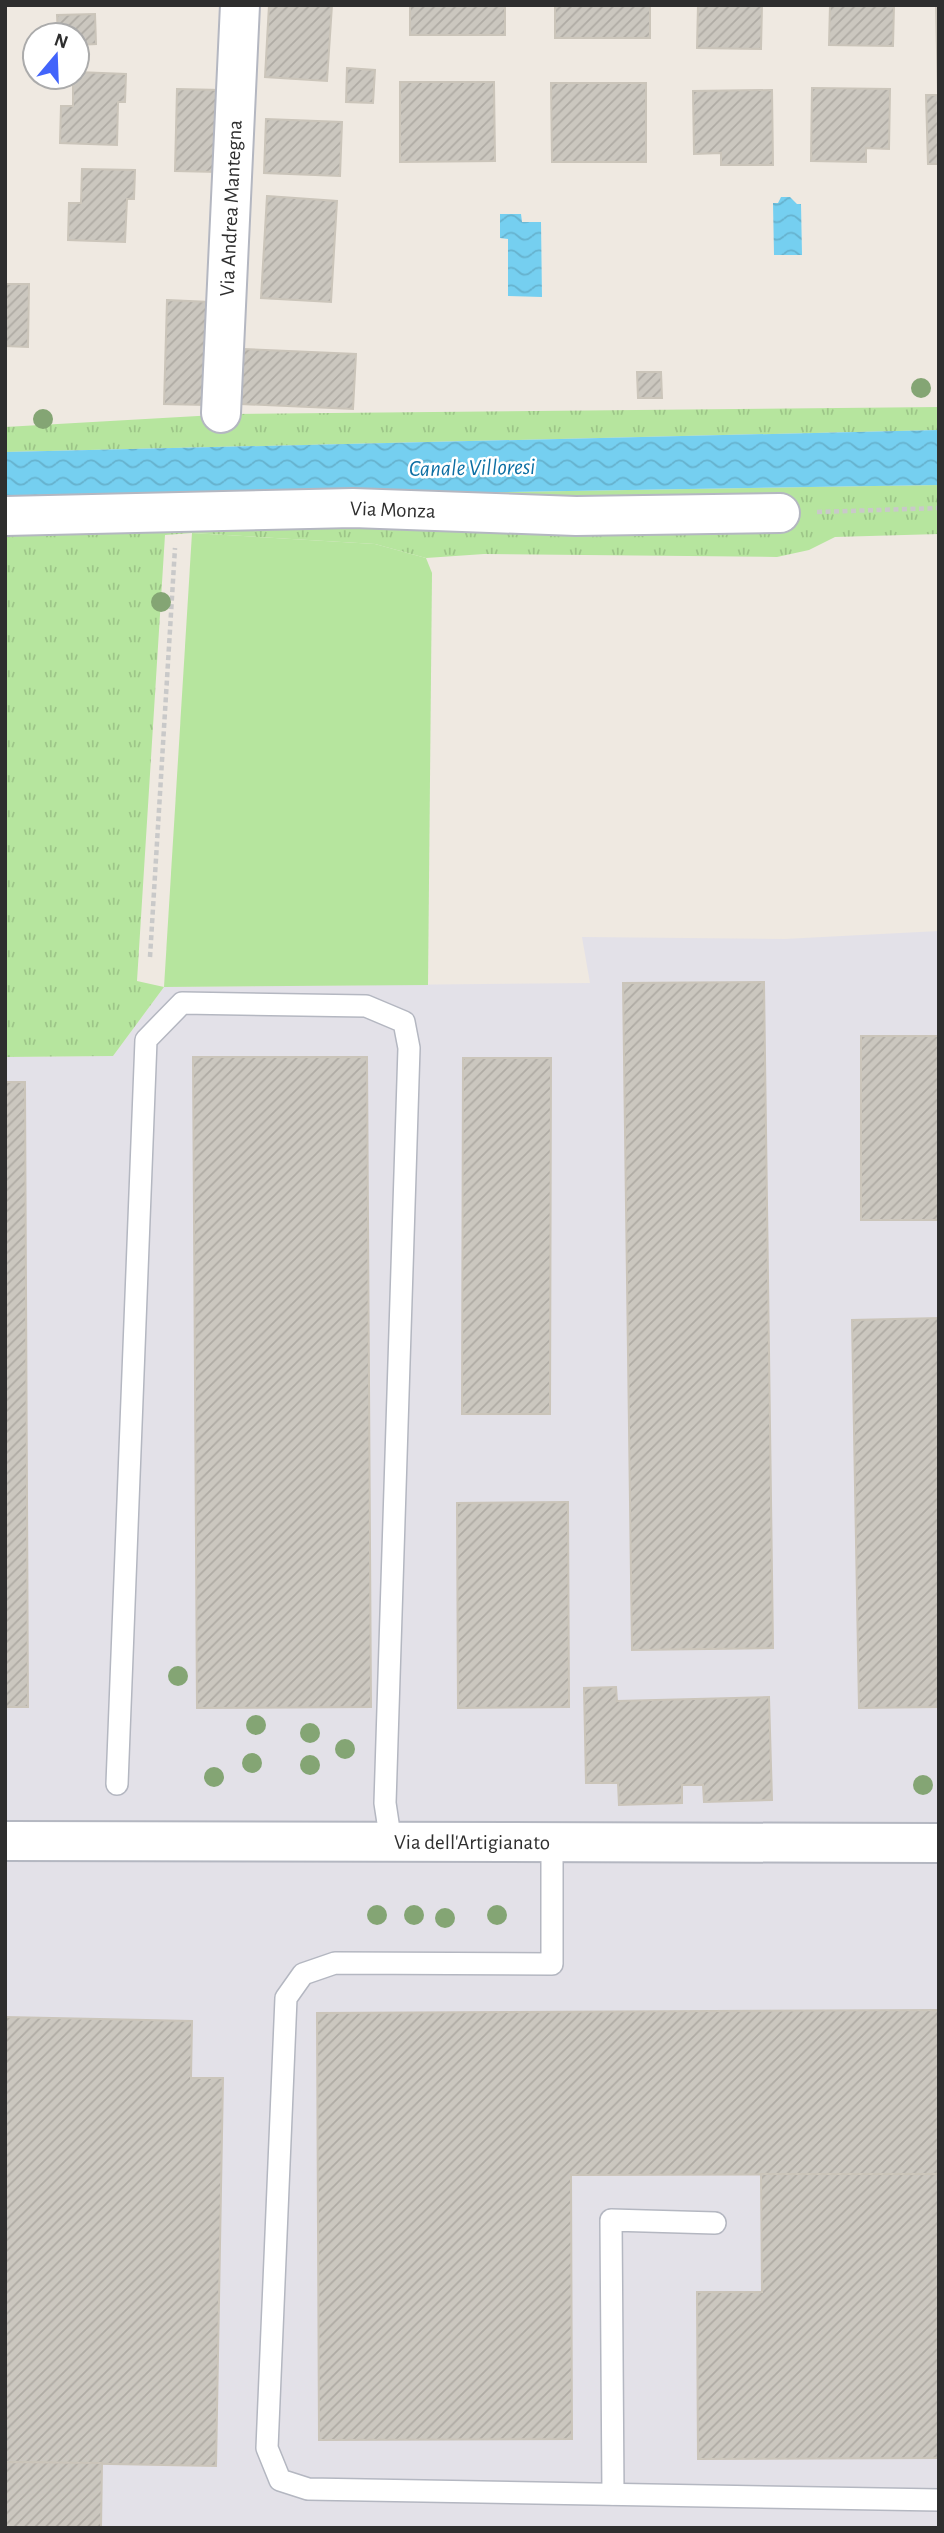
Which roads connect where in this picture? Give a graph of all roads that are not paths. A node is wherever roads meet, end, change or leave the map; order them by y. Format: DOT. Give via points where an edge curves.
graph roads {
  1 [pos="240,5"];
  2 [pos="221,413"];
  3 [pos="780,513"];
  4 [pos="5,516"];
  5 [pos="117,1784"];
  6 [pos="5,1841"];
  7 [pos="391,1843"];
  8 [pos="552,1843"];
  9 [pos="939,1843"];
  10 [pos="715,2223"];
  11 [pos="613,2494"];
  12 [pos="939,2500"];
  1 -- 2 [label="street, Via Andrea Mantegna"];
  3 -- 4 [label="street, Via Monza" via="576,516 352,508"];
  5 -- 7 [label="lane" via="146,1040 182,1003 366,1006 404,1021 409,1048 385,1803"];
  6 -- 7 [label="street, Via dell'Artigianato"];
  7 -- 8 [label="street, Via dell'Artigianato"];
  8 -- 9 [label="street, Via dell'Artigianato"];
  8 -- 11 [label="lane" via="552,1964 335,1963 303,1974 286,1998 267,2448 280,2480 307,2489"];
  10 -- 11 [label="lane" via="611,2220"];
  11 -- 12 [label="lane"];
}
